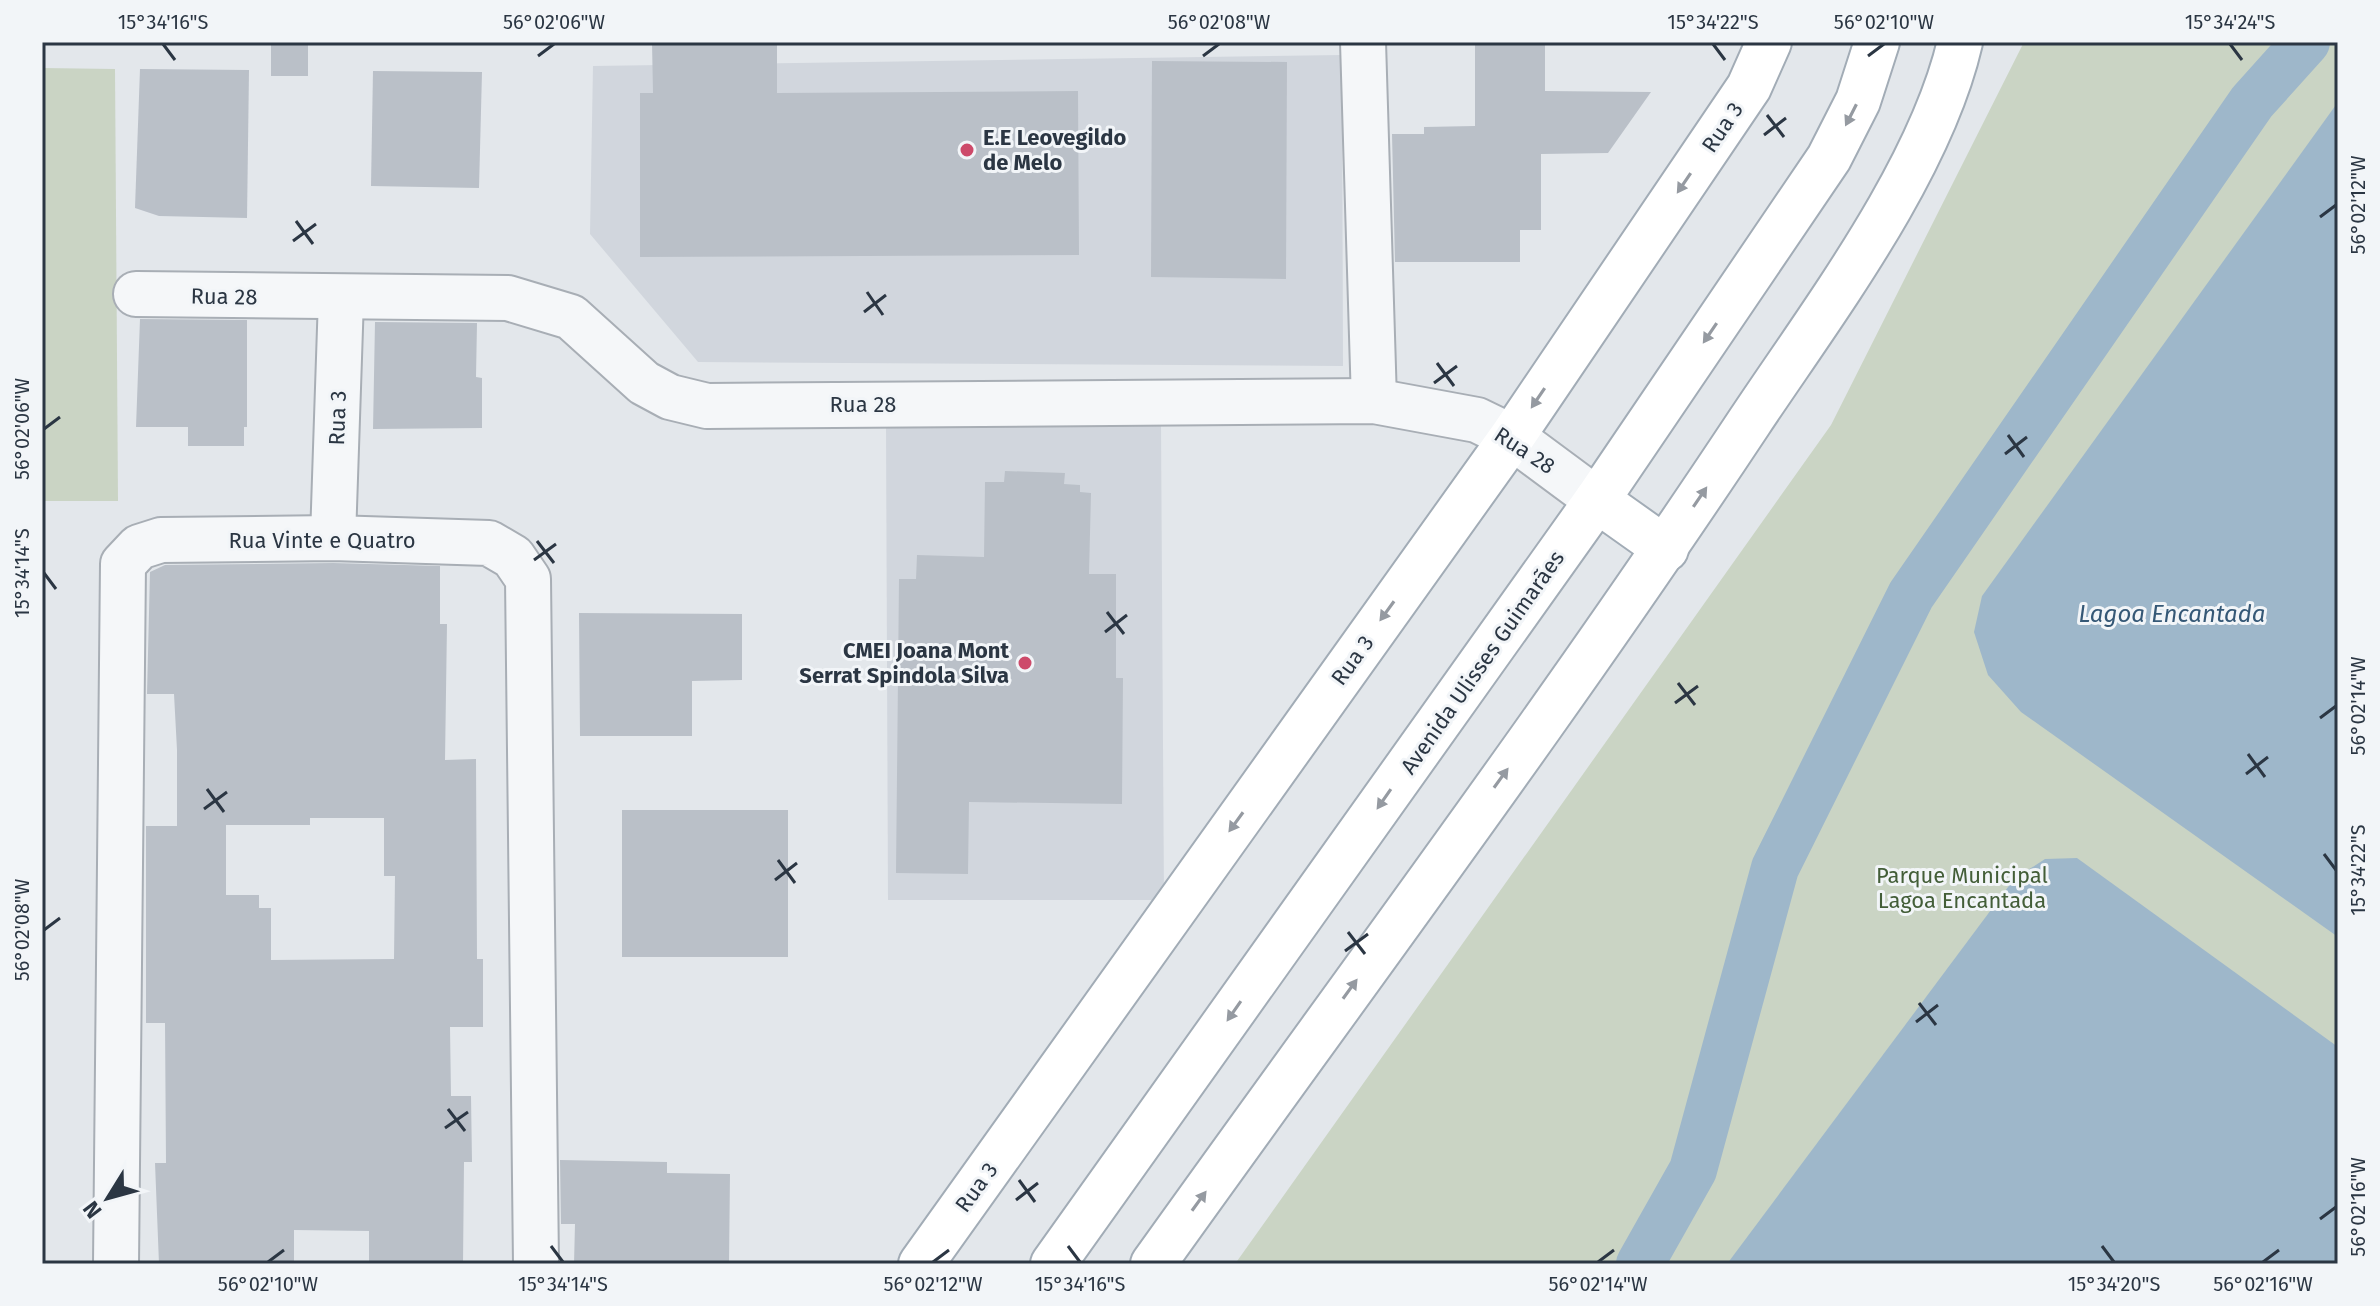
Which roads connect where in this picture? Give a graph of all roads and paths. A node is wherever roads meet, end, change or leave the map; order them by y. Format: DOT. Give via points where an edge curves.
graph roads {
  1 [pos="1363,42"];
  2 [pos="1877,42"];
  3 [pos="1960,42"];
  4 [pos="1769,44"];
  5 [pos="136,294"];
  6 [pos="341,298"];
  7 [pos="1374,401"];
  8 [pos="1512,437"];
  9 [pos="1597,500"];
  10 [pos="333,538"];
  11 [pos="1666,549"];
  12 [pos="116,1264"];
  13 [pos="536,1264"];
  14 [pos="921,1264"];
  15 [pos="1053,1264"];
  16 [pos="1153,1264"];
  1 -- 7 [label="street"];
  2 -- 9 [label="main road, Avenida Ulisses Guimarães, one-way" via="1858,101 1829,158"];
  11 -- 3 [label="main road, one-way" via="1911,169 1939,108"];
  4 -- 8 [label="main road, Rua 3, one-way" via="1749,87"];
  5 -- 6 [label="street, Rua 28"];
  6 -- 7 [label="street, Rua 28" via="508,298 541,306 571,317 644,383 670,397 707,406"];
  6 -- 10 [label="street, Rua 3"];
  7 -- 8 [label="street, Rua 28" via="1477,420"];
  8 -- 9 [label="street, Rua 28"];
  8 -- 14 [label="main road, Rua 3, one-way"];
  9 -- 11 [label="main road"];
  9 -- 15 [label="main road, Avenida Ulisses Guimarães, one-way"];
  10 -- 12 [label="street, Rua Vinte e Quatro" via="161,540 139,547 123,564"];
  10 -- 13 [label="street, Rua Vinte e Quatro" via="489,543 513,557 528,579"];
  16 -- 11 [label="main road, one-way"];
}
